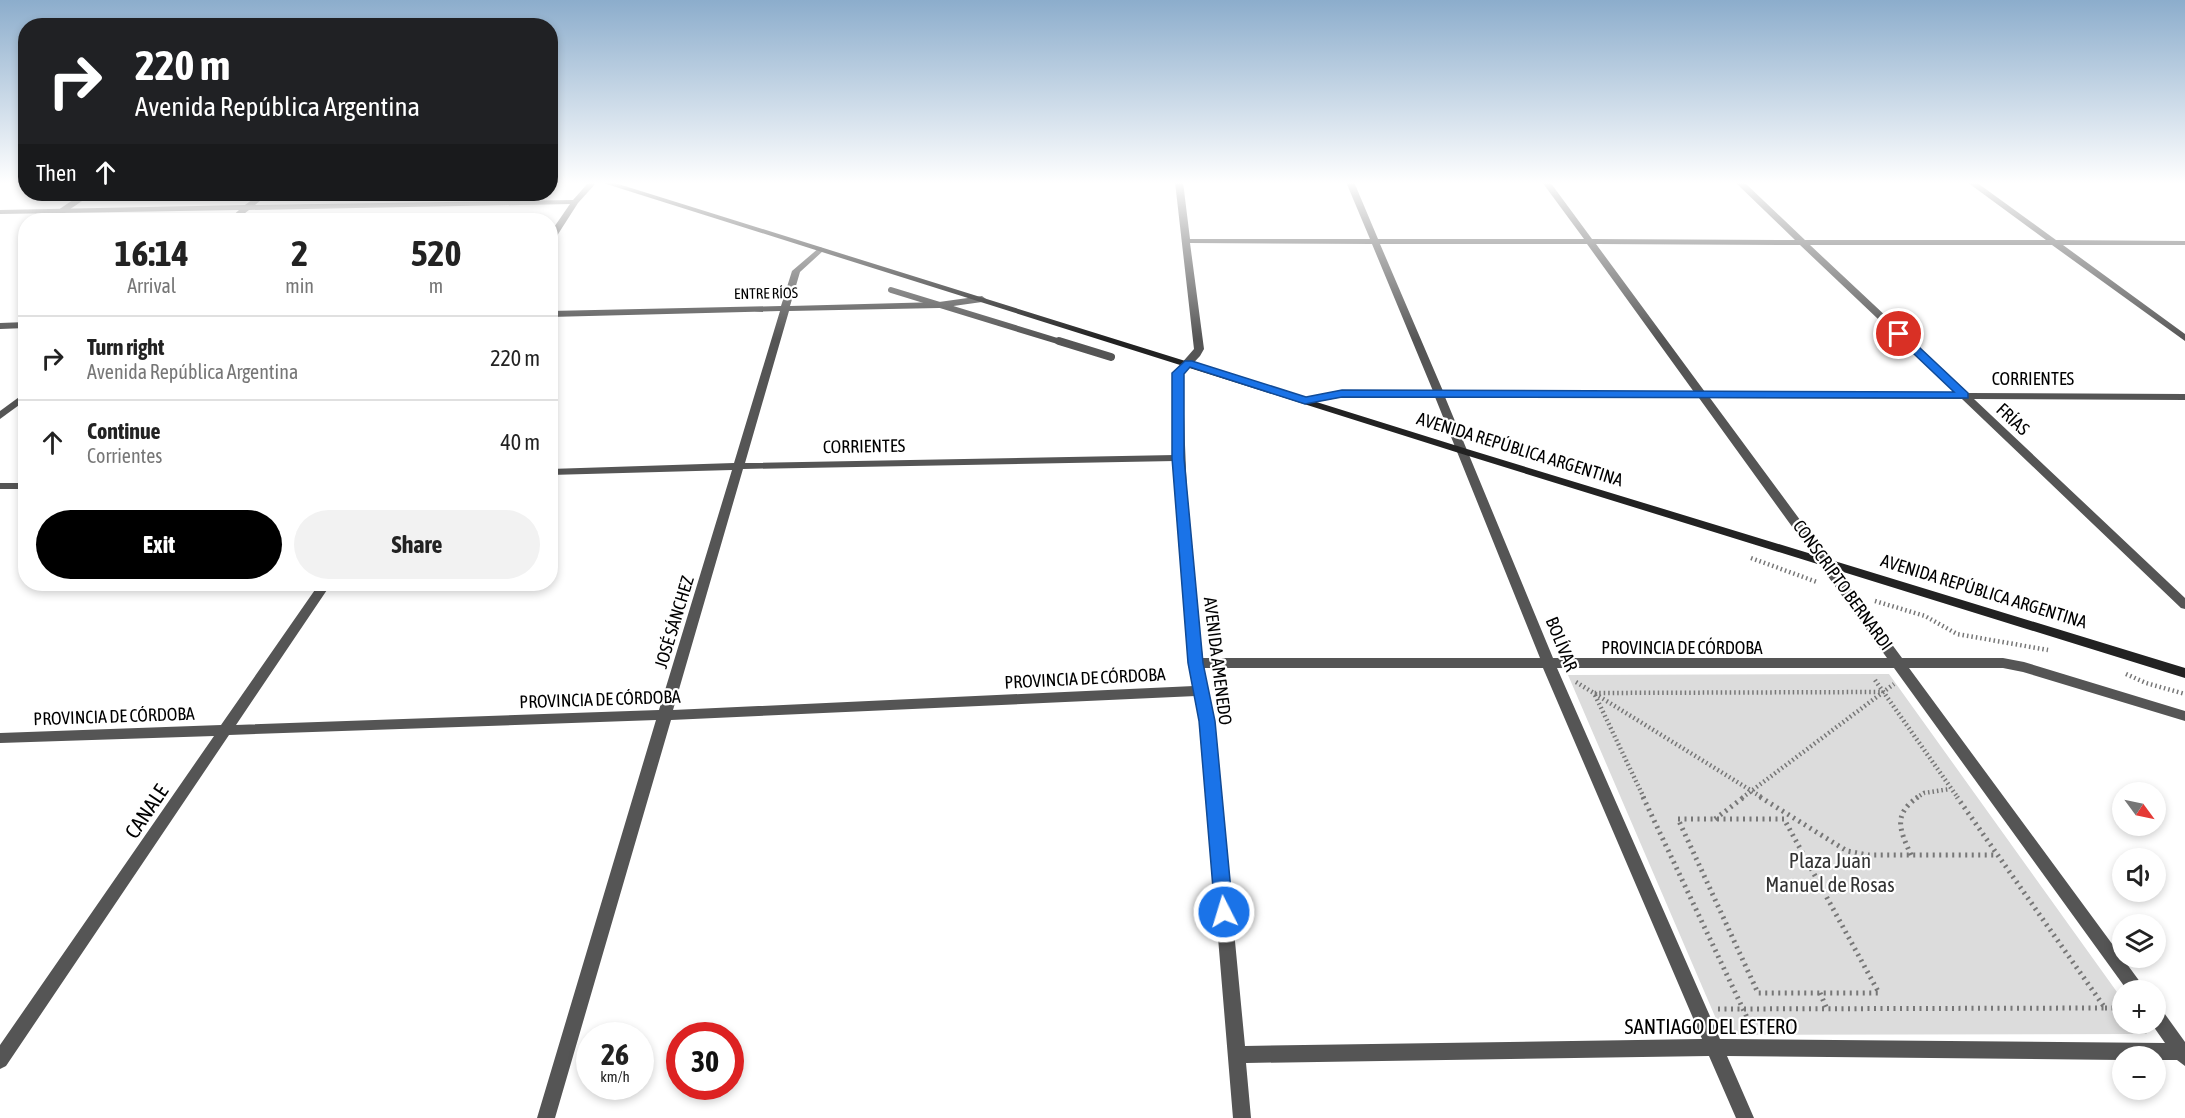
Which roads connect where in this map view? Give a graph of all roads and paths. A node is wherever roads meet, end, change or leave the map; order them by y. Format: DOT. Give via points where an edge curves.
graph roads {
  1 [pos="772,234"];
  2 [pos="1186,234"];
  3 [pos="1372,234"];
  4 [pos="1585,234"];
  5 [pos="1793,234"];
  6 [pos="2042,234"];
  7 [pos="1374,240"];
  8 [pos="1187,241"];
  9 [pos="1590,241"];
  10 [pos="1800,241"];
  11 [pos="2051,241"];
  12 [pos="2185,243"];
  13 [pos="820,249"];
  14 [pos="891,290"];
  15 [pos="982,299"];
  16 [pos="942,305"];
  17 [pos="787,307"];
  18 [pos="558,314"];
  19 [pos="18,325"];
  20 [pos="0,326"];
  21 [pos="2185,338"];
  22 [pos="1111,357"];
  23 [pos="1189,363"];
  24 [pos="1439,394"];
  25 [pos="1702,396"];
  26 [pos="1964,396"];
  27 [pos="2185,397"];
  28 [pos="18,401"];
  29 [pos="1305,401"];
  30 [pos="0,416"];
  31 [pos="1463,451"];
  32 [pos="1178,458"];
  33 [pos="740,466"];
  34 [pos="558,472"];
  35 [pos="0,486"];
  36 [pos="18,486"];
  37 [pos="1825,561"];
  38 [pos="320,591"];
  39 [pos="2185,605"];
  40 [pos="1195,663"];
  41 [pos="1864,664"];
  42 [pos="1549,665"];
  43 [pos="1904,669"];
  44 [pos="2185,673"];
  45 [pos="1201,691"];
  46 [pos="1883,692"];
  47 [pos="1594,693"];
  48 [pos="665,715"];
  49 [pos="2185,716"];
  50 [pos="227,730"];
  51 [pos="0,738"];
  52 [pos="1951,789"];
  53 [pos="1751,792"];
  54 [pos="1715,819"];
  55 [pos="1911,855"];
  56 [pos="1997,855"];
  57 [pos="2130,980"];
  58 [pos="1820,993"];
  59 [pos="2105,1008"];
  60 [pos="2112,1008"];
  61 [pos="1699,1009"];
  62 [pos="1744,1009"];
  63 [pos="1828,1009"];
  64 [pos="2166,1030"];
  65 [pos="1716,1047"];
  66 [pos="1761,1048"];
  67 [pos="2184,1054"];
  68 [pos="1237,1055"];
  69 [pos="0,1060"];
  70 [pos="546,1118"];
  71 [pos="1242,1118"];
  72 [pos="1745,1118"];
  1 -- 13 [label="main road, AVENIDA REPÚBLICA ARGENTINA"];
  2 -- 8 [label="street, AVENIDA AMENEDO"];
  3 -- 7 [label="street, BOLÍVAR"];
  4 -- 9 [label="street, CONSCRIPTO BERNARDI"];
  5 -- 10 [label="street, FRÍAS"];
  6 -- 11 [label="street"];
  7 -- 8 [label="street"];
  7 -- 9 [label="street"];
  7 -- 24 [label="street, BOLÍVAR"];
  8 -- 23 [label="street, AVENIDA AMENEDO" via="1199,349"];
  9 -- 10 [label="street"];
  9 -- 25 [label="street, CONSCRIPTO BERNARDI"];
  10 -- 11 [label="street"];
  10 -- 26 [label="street, FRÍAS"];
  11 -- 12 [label="street"];
  11 -- 21 [label="street"];
  13 -- 15 [label="main road, AVENIDA REPÚBLICA ARGENTINA"];
  13 -- 17 [label="street, JOSÉ SÁNCHEZ" via="796,271"];
  14 -- 16 [label="lane"];
  15 -- 16 [label="street, ENTRE RÍOS"];
  15 -- 23 [label="main road, AVENIDA REPÚBLICA ARGENTINA"];
  16 -- 17 [label="street, ENTRE RÍOS"];
  16 -- 22 [label="lane"];
  17 -- 18 [label="street, ENTRE RÍOS"];
  17 -- 33 [label="street, JOSÉ SÁNCHEZ"];
  19 -- 20 [label="street"];
  23 -- 29 [label="main road, AVENIDA REPÚBLICA ARGENTINA"];
  23 -- 32 [label="street, AVENIDA AMENEDO" via="1178,373"];
  24 -- 25 [label="street, CORRIENTES"];
  24 -- 29 [label="street, CORRIENTES" via="1342,394"];
  24 -- 31 [label="street, BOLÍVAR"];
  25 -- 26 [label="street, CORRIENTES"];
  25 -- 37 [label="street, CONSCRIPTO BERNARDI"];
  26 -- 27 [label="street, CORRIENTES"];
  26 -- 39 [label="street, FRÍAS"];
  28 -- 30 [label="street"];
  29 -- 31 [label="main road, AVENIDA REPÚBLICA ARGENTINA"];
  31 -- 37 [label="main road, AVENIDA REPÚBLICA ARGENTINA"];
  31 -- 42 [label="street, BOLÍVAR"];
  32 -- 33 [label="street, CORRIENTES"];
  32 -- 40 [label="street, AVENIDA AMENEDO"];
  33 -- 34 [label="street, CORRIENTES"];
  33 -- 48 [label="street, JOSÉ SÁNCHEZ"];
  35 -- 36 [label="street"];
  37 -- 43 [label="street, CONSCRIPTO BERNARDI"];
  37 -- 44 [label="main road, AVENIDA REPÚBLICA ARGENTINA"];
  38 -- 50 [label="street, CANALE"];
  40 -- 42 [label="street, PROVINCIA DE CÓRDOBA"];
  40 -- 45 [label="street, AVENIDA AMENEDO"];
  41 -- 42 [label="street, PROVINCIA DE CÓRDOBA"];
  41 -- 43 [label="street, PROVINCIA DE CÓRDOBA"];
  41 -- 46 [label="path"];
  42 -- 47 [label="path"];
  42 -- 61 [label="street, BOLÍVAR"];
  43 -- 46 [label="path"];
  43 -- 49 [label="street, PROVINCIA DE CÓRDOBA" via="2003,663"];
  43 -- 57 [label="street, CONSCRIPTO BERNARDI"];
  45 -- 48 [label="street, PROVINCIA DE CÓRDOBA"];
  45 -- 68 [label="street, AVENIDA AMENEDO" via="1207,721"];
  46 -- 47 [label="path"];
  46 -- 52 [label="path"];
  46 -- 53 [label="path"];
  47 -- 53 [label="path"];
  47 -- 62 [label="path"];
  48 -- 50 [label="street, PROVINCIA DE CÓRDOBA"];
  48 -- 70 [label="street, JOSÉ SÁNCHEZ"];
  50 -- 51 [label="street, PROVINCIA DE CÓRDOBA"];
  50 -- 69 [label="street, CANALE"];
  52 -- 55 [label="path" via="1924,793 1905,806 1899,827"];
  52 -- 56 [label="path"];
  53 -- 54 [label="path"];
  53 -- 55 [label="path" via="1847,851"];
  54 -- 58 [label="path" via="1678,819 1758,993"];
  54 -- 58 [label="path" via="1784,819 1879,993"];
  55 -- 56 [label="path"];
  56 -- 59 [label="path"];
  58 -- 63 [label="path"];
  59 -- 60 [label="path"];
  59 -- 63 [label="path"];
  61 -- 62 [label="path"];
  61 -- 65 [label="street, BOLÍVAR"];
  62 -- 63 [label="path"];
  62 -- 66 [label="path"];
  64 -- 67 [label="street"];
  65 -- 66 [label="street, SANTIAGO DEL ESTERO"];
  65 -- 68 [label="street, SANTIAGO DEL ESTERO"];
  65 -- 72 [label="street, BOLÍVAR"];
  66 -- 67 [label="street, SANTIAGO DEL ESTERO"];
  68 -- 71 [label="street, AVENIDA AMENEDO"];
}
